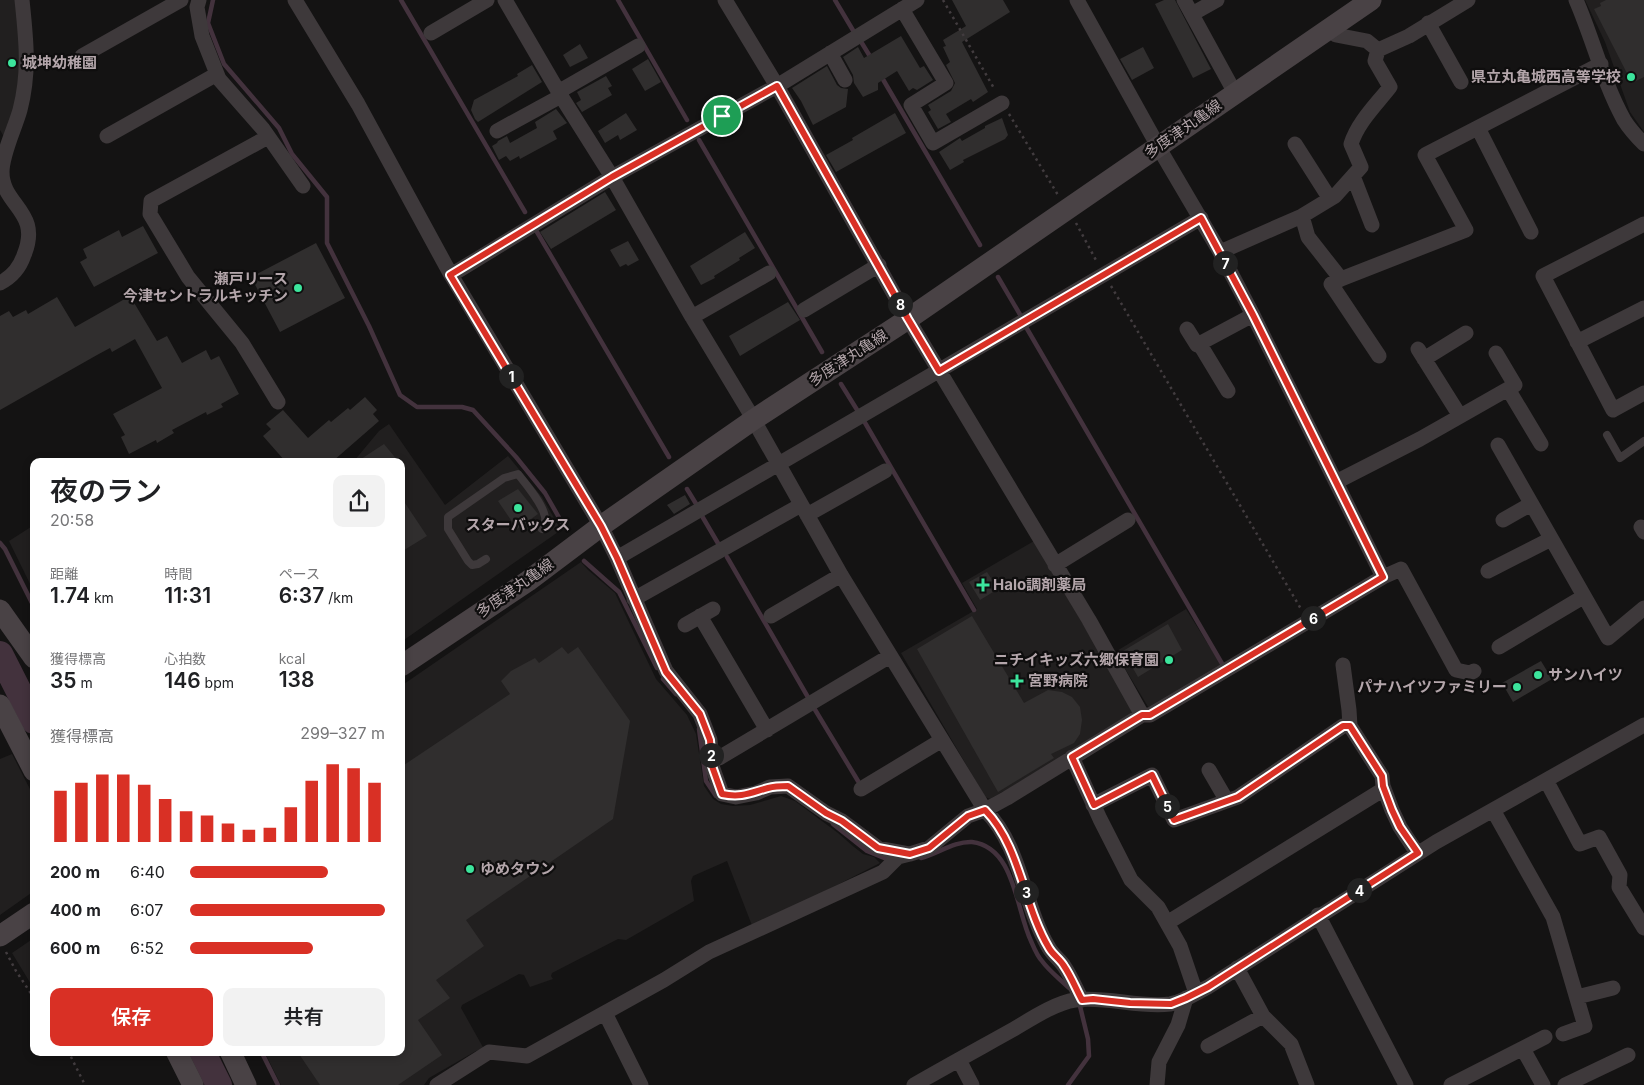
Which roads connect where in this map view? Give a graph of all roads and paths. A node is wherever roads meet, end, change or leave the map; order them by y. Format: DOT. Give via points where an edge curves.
graph roads {
  1 [pos="22,0"];
  2 [pos="181,0"];
  3 [pos="198,0"];
  4 [pos="295,0"];
  5 [pos="487,0"];
  6 [pos="505,0"];
  7 [pos="725,0"];
  8 [pos="917,0"];
  9 [pos="1077,0"];
  10 [pos="1184,0"];
  11 [pos="1217,0"];
  12 [pos="1371,0"];
  13 [pos="1468,0"];
  14 [pos="1576,0"];
  15 [pos="902,9"];
  16 [pos="1192,14"];
  17 [pos="1428,24"];
  18 [pos="1330,28"];
  19 [pos="431,33"];
  20 [pos="638,46"];
  21 [pos="1378,50"];
  22 [pos="830,53"];
  23 [pos="82,56"];
  24 [pos="1601,64"];
  25 [pos="217,74"];
  26 [pos="845,80"];
  27 [pos="1461,82"];
  28 [pos="777,86"];
  29 [pos="560,94"];
  30 [pos="1235,94"];
  31 [pos="1002,103"];
  32 [pos="1478,128"];
  33 [pos="497,131"];
  34 [pos="107,136"];
  35 [pos="268,137"];
  36 [pos="1295,144"];
  37 [pos="1644,144"];
  38 [pos="1158,146"];
  39 [pos="1353,176"];
  40 [pos="612,177"];
  41 [pos="303,186"];
  42 [pos="1330,199"];
  43 [pos="1067,210"];
  44 [pos="1302,216"];
  45 [pos="1201,218"];
  46 [pos="1644,224"];
  47 [pos="1372,225"];
  48 [pos="1531,232"];
  49 [pos="1220,252"];
  50 [pos="879,265"];
  51 [pos="769,273"];
  52 [pos="1104,274"];
  53 [pos="450,275"];
  54 [pos="1341,279"];
  55 [pos="0,283"];
  56 [pos="1644,308"];
  57 [pos="804,310"];
  58 [pos="1253,315"];
  59 [pos="692,317"];
  60 [pos="908,319"];
  61 [pos="1187,329"];
  62 [pos="1466,333"];
  63 [pos="1578,342"];
  64 [pos="1199,343"];
  65 [pos="1496,353"];
  66 [pos="1379,356"];
  67 [pos="939,371"];
  68 [pos="1508,389"];
  69 [pos="1228,391"];
  70 [pos="1644,393"];
  71 [pos="278,402"];
  72 [pos="1460,416"];
  73 [pos="753,420"];
  74 [pos="1608,435"];
  75 [pos="1644,441"];
  76 [pos="1541,444"];
  77 [pos="1498,445"];
  78 [pos="778,464"];
  79 [pos="885,471"];
  80 [pos="1336,482"];
  81 [pos="1532,504"];
  82 [pos="804,510"];
  83 [pos="1128,520"];
  84 [pos="1503,520"];
  85 [pos="601,526"];
  86 [pos="542,529"];
  87 [pos="1551,539"];
  88 [pos="617,558"];
  89 [pos="486,559"];
  90 [pos="1056,565"];
  91 [pos="1488,570"];
  92 [pos="840,575"];
  93 [pos="1383,577"];
  94 [pos="1583,597"];
  95 [pos="634,599"];
  96 [pos="1644,608"];
  97 [pos="0,610"];
  98 [pos="771,616"];
  99 [pos="1308,621"];
  100 [pos="685,625"];
  101 [pos="1499,647"];
  102 [pos="30,652"];
  103 [pos="890,656"];
  104 [pos="405,663"];
  105 [pos="1343,666"];
  106 [pos="1474,671"];
  107 [pos="0,705"];
  108 [pos="1142,715"];
  109 [pos="1644,725"];
  110 [pos="1350,726"];
  111 [pos="767,730"];
  112 [pos="942,740"];
  113 [pos="1072,757"];
  114 [pos="719,758"];
  115 [pos="30,763"];
  116 [pos="1209,770"];
  117 [pos="1546,780"];
  118 [pos="862,789"];
  119 [pos="1384,789"];
  120 [pos="1227,801"];
  121 [pos="1094,805"];
  122 [pos="985,810"];
  123 [pos="1493,810"];
  124 [pos="1418,853"];
  125 [pos="904,855"];
  126 [pos="30,916"];
  127 [pos="1318,916"];
  128 [pos="1167,923"];
  129 [pos="1644,928"];
  130 [pos="1,941"];
  131 [pos="1237,968"];
  132 [pos="1613,988"];
  133 [pos="30,992"];
  134 [pos="1191,996"];
  135 [pos="1577,998"];
  136 [pos="1082,1000"];
  137 [pos="604,1013"];
  138 [pos="1263,1016"];
  139 [pos="1563,1034"];
  140 [pos="1545,1037"];
  141 [pos="1208,1046"];
  142 [pos="1523,1048"];
  143 [pos="1628,1055"];
  144 [pos="70,1056"];
  145 [pos="178,1056"];
  146 [pos="232,1056"];
  147 [pos="959,1060"];
  148 [pos="85,1085"];
  149 [pos="193,1085"];
  150 [pos="246,1085"];
  151 [pos="436,1085"];
  152 [pos="640,1085"];
  153 [pos="914,1085"];
  154 [pos="972,1085"];
  155 [pos="1157,1085"];
  156 [pos="1307,1085"];
  157 [pos="1406,1085"];
  158 [pos="1451,1085"];
  159 [pos="1543,1085"];
  160 [pos="1565,1085"];
  1 -- 55 [label="street" via="27,59 20,109 2,172 5,188 30,227 28,247 20,267"];
  2 -- 23 [label="street"];
  3 -- 25 [label="street" via="202,36"];
  4 -- 53 [label="street" via="358,104"];
  5 -- 19 [label="street"];
  6 -- 29 [label="street"];
  7 -- 28 [label="street"];
  8 -- 15 [label="street"];
  9 -- 38 [label="street"];
  10 -- 16 [label="street"];
  11 -- 16 [label="street"];
  12 -- 18 [label="main road, 多度津丸亀線"];
  13 -- 17 [label="street"];
  14 -- 24 [label="street"];
  15 -- 22 [label="street"];
  15 -- 31 [label="street" via="946,83 911,105 933,143"];
  16 -- 30 [label="street"];
  17 -- 21 [label="street"];
  17 -- 27 [label="street"];
  18 -- 21 [label="street" via="1336,34 1367,42"];
  18 -- 30 [label="main road, 多度津丸亀線"];
  20 -- 29 [label="street"];
  21 -- 39 [label="street" via="1376,61 1390,86 1354,135 1351,144 1361,167"];
  22 -- 26 [label="street"];
  22 -- 28 [label="street"];
  24 -- 32 [label="street"];
  24 -- 37 [label="street" via="1625,122"];
  25 -- 34 [label="street"];
  25 -- 35 [label="street"];
  28 -- 40 [label="street"];
  28 -- 50 [label="street"];
  29 -- 33 [label="street" via="522,126"];
  29 -- 40 [label="street"];
  30 -- 38 [label="main road, 多度津丸亀線"];
  32 -- 48 [label="street"];
  32 -- 54 [label="street" via="1425,155 1466,230"];
  35 -- 41 [label="street"];
  35 -- 71 [label="street" via="151,201 150,214 188,277 242,343"];
  36 -- 42 [label="street"];
  38 -- 43 [label="main road, 多度津丸亀線"];
  38 -- 45 [label="street"];
  39 -- 42 [label="street"];
  39 -- 47 [label="street"];
  40 -- 53 [label="street"];
  40 -- 59 [label="street"];
  42 -- 44 [label="street"];
  43 -- 52 [label="path"];
  43 -- 60 [label="main road, 多度津丸亀線"];
  44 -- 49 [label="street"];
  44 -- 54 [label="street" via="1308,237"];
  45 -- 49 [label="street"];
  45 -- 52 [label="street"];
  46 -- 63 [label="street" via="1543,276"];
  49 -- 58 [label="street"];
  50 -- 57 [label="street"];
  50 -- 60 [label="street"];
  51 -- 59 [label="street"];
  52 -- 67 [label="street"];
  52 -- 99 [label="path"];
  53 -- 85 [label="street"];
  54 -- 66 [label="street" via="1331,284"];
  56 -- 63 [label="street"];
  58 -- 64 [label="street"];
  58 -- 80 [label="street"];
  59 -- 73 [label="street"];
  60 -- 67 [label="street"];
  60 -- 73 [label="main road, 多度津丸亀線"];
  61 -- 64 [label="street" via="1197,345"];
  62 -- 72 [label="street" via="1421,354"];
  63 -- 70 [label="street" via="1613,410"];
  64 -- 69 [label="street"];
  65 -- 68 [label="street" via="1515,385"];
  67 -- 78 [label="street"];
  67 -- 90 [label="street"];
  68 -- 72 [label="street"];
  68 -- 76 [label="street"];
  72 -- 80 [label="street"];
  73 -- 78 [label="street"];
  73 -- 85 [label="main road, 多度津丸亀線"];
  74 -- 75 [label="lane" via="1620,458"];
  77 -- 81 [label="street"];
  78 -- 82 [label="street"];
  78 -- 88 [label="street"];
  79 -- 82 [label="street"];
  80 -- 93 [label="street"];
  81 -- 84 [label="street"];
  81 -- 87 [label="street"];
  82 -- 92 [label="street"];
  82 -- 95 [label="street"];
  83 -- 90 [label="street"];
  85 -- 88 [label="street"];
  85 -- 104 [label="main road, 多度津丸亀線" via="528,581"];
  86 -- 89 [label="lane" via="546,518 518,474 504,478 448,517 448,529 468,561 478,564"];
  87 -- 91 [label="street"];
  87 -- 94 [label="street"];
  88 -- 95 [label="street"];
  90 -- 108 [label="street"];
  92 -- 98 [label="street"];
  92 -- 103 [label="street"];
  93 -- 99 [label="street"];
  93 -- 106 [label="street" via="1401,569 1456,670"];
  94 -- 96 [label="street" via="1608,638"];
  94 -- 101 [label="street" via="1530,636"];
  95 -- 125 [label="street" via="666,672 700,714 710,740 712,766 722,794 736,797 770,787 788,786 878,848"];
  97 -- 102 [label="main road"];
  99 -- 108 [label="street" via="1150,715"];
  100 -- 111 [label="street" via="707,613"];
  103 -- 111 [label="street"];
  103 -- 112 [label="street"];
  105 -- 110 [label="street"];
  107 -- 115 [label="main road"];
  108 -- 113 [label="street"];
  109 -- 117 [label="street"];
  110 -- 119 [label="street" via="1382,776"];
  110 -- 120 [label="street" via="1343,726 1238,797"];
  111 -- 114 [label="street"];
  112 -- 118 [label="street"];
  112 -- 122 [label="street"];
  113 -- 121 [label="street"];
  113 -- 122 [label="street"];
  116 -- 120 [label="street"];
  117 -- 123 [label="street"];
  117 -- 129 [label="street" via="1580,844 1598,837 1620,875 1619,887"];
  119 -- 124 [label="street" via="1400,827"];
  119 -- 128 [label="street"];
  120 -- 121 [label="street" via="1174,820 1152,775"];
  121 -- 128 [label="street" via="1131,880 1158,907"];
  122 -- 125 [label="street" via="968,816 929,848"];
  122 -- 136 [label="street" via="1008,842 1032,910 1050,948"];
  123 -- 124 [label="street"];
  123 -- 135 [label="street" via="1553,917"];
  124 -- 127 [label="street"];
  125 -- 137 [label="street" via="882,872 709,952"];
  126 -- 130 [label="main road"];
  127 -- 131 [label="street"];
  127 -- 157 [label="street"];
  128 -- 134 [label="street" via="1180,946"];
  130 -- 133 [label="path"];
  131 -- 134 [label="street"];
  131 -- 138 [label="street"];
  132 -- 135 [label="street"];
  134 -- 136 [label="street" via="1171,1004"];
  134 -- 155 [label="street" via="1159,1062"];
  135 -- 139 [label="street" via="1585,1026"];
  136 -- 147 [label="street" via="1063,1003"];
  137 -- 151 [label="street" via="526,1056 489,1052"];
  137 -- 152 [label="street"];
  138 -- 141 [label="street"];
  138 -- 156 [label="street" via="1291,1044"];
  140 -- 142 [label="street"];
  142 -- 158 [label="street"];
  142 -- 159 [label="street"];
  143 -- 160 [label="street"];
  144 -- 148 [label="path"];
  145 -- 149 [label="main road"];
  146 -- 150 [label="main road"];
  147 -- 153 [label="street"];
  147 -- 154 [label="street"];
}
